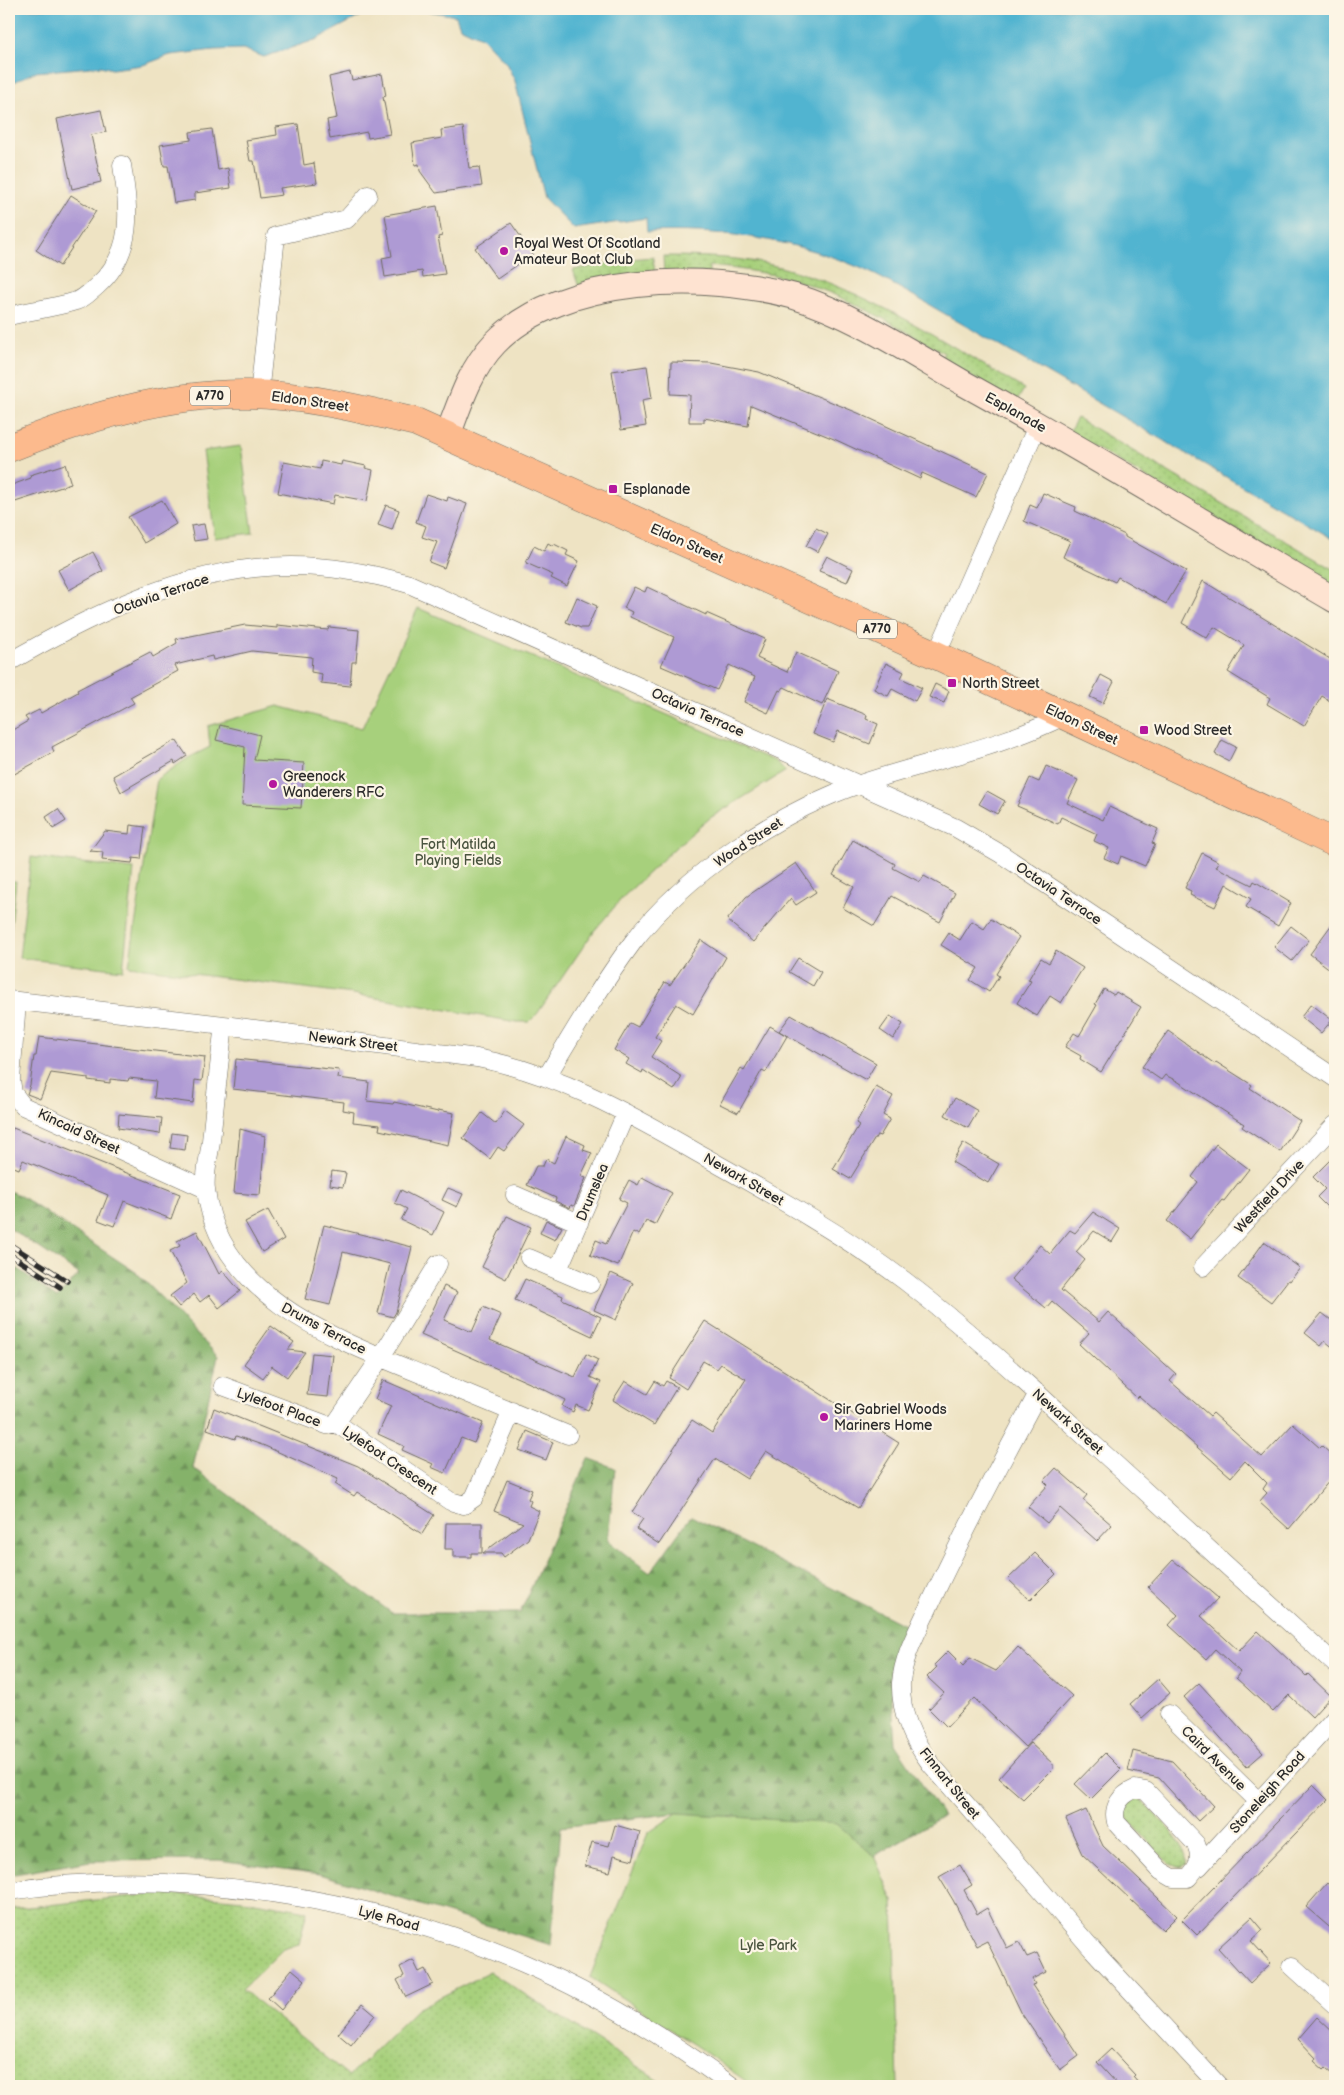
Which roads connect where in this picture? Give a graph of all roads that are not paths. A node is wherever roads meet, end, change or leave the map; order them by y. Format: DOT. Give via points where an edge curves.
graph roads {
  1 [pos="122,165"];
  2 [pos="368,195"];
  3 [pos="9,316"];
  4 [pos="259,394"];
  5 [pos="1038,424"];
  6 [pos="448,435"];
  7 [pos="9,448"];
  8 [pos="1335,600"];
  9 [pos="936,655"];
  10 [pos="9,662"];
  11 [pos="1064,716"];
  12 [pos="860,784"];
  13 [pos="1335,843"];
  14 [pos="13,1001"];
  15 [pos="224,1025"];
  16 [pos="547,1076"];
  17 [pos="1335,1078"];
  18 [pos="626,1113"];
  19 [pos="1335,1125"];
  20 [pos="206,1189"];
  21 [pos="515,1195"];
  22 [pos="579,1223"];
  23 [pos="529,1258"];
  24 [pos="438,1264"];
  25 [pos="1203,1266"];
  26 [pos="558,1270"];
  27 [pos="590,1284"];
  28 [pos="381,1357"];
  29 [pos="223,1386"];
  30 [pos="1038,1393"];
  31 [pos="512,1411"];
  32 [pos="336,1423"];
  33 [pos="568,1435"];
  34 [pos="1335,1664"];
  35 [pos="1169,1714"];
  36 [pos="1335,1718"];
  37 [pos="1258,1801"];
  38 [pos="1198,1867"];
  39 [pos="9,1891"];
  40 [pos="1292,1966"];
  41 [pos="1335,2005"];
  42 [pos="732,2086"];
  43 [pos="1219,2086"];
  1 -- 3 [label="street" via="128,208 127,228 123,249 107,277 77,301"];
  2 -- 4 [label="street" via="347,219 276,236"];
  4 -- 6 [label="main road, Eldon Street / A770" via="364,409 416,422"];
  4 -- 7 [label="main road, Eldon Street / A770" via="210,396 139,407 95,418"];
  5 -- 6 [label="street, Esplanade" via="843,315 795,297 752,287 686,282 599,291 538,310 495,343 478,364"];
  5 -- 8 [label="street, Esplanade"];
  5 -- 9 [label="street"];
  6 -- 9 [label="main road, Eldon Street / A770"];
  9 -- 11 [label="main road, Eldon Street / A770"];
  10 -- 12 [label="street, Octavia Terrace" via="93,619 182,583 256,567 300,566 341,570 409,584"];
  11 -- 12 [label="street, Wood Street" via="1033,731"];
  11 -- 13 [label="main road, Eldon Street / A770"];
  12 -- 16 [label="street, Wood Street" via="815,801 748,839 707,869 666,906 609,975"];
  12 -- 17 [label="street, Octavia Terrace" via="956,828 1001,854"];
  14 -- 15 [label="street, Newark Street"];
  14 -- 20 [label="street, Kincaid Street" via="11,1080 13,1093 23,1106"];
  15 -- 16 [label="street, Newark Street" via="442,1052 501,1062"];
  15 -- 20 [label="street, Drums Terrace"];
  16 -- 18 [label="street, Newark Street"];
  18 -- 22 [label="street, Drumslea"];
  18 -- 30 [label="street, Newark Street" via="865,1253 952,1319"];
  19 -- 25 [label="street, Westfield Drive"];
  20 -- 28 [label="street, Drums Terrace" via="218,1235 235,1264 260,1289 287,1311"];
  21 -- 22 [label="street"];
  22 -- 26 [label="street, Drumslea"];
  23 -- 26 [label="street"];
  24 -- 28 [label="street, Lylefoot Crescent"];
  26 -- 27 [label="street"];
  28 -- 31 [label="street, Drums Terrace"];
  28 -- 32 [label="street, Lylefoot Crescent"];
  29 -- 32 [label="street, Lylefoot Place" via="327,1425"];
  30 -- 34 [label="street, Newark Street"];
  30 -- 43 [label="street, Finnart Street" via="940,1581 908,1652 902,1682 904,1710 914,1737 930,1763 1093,1950"];
  31 -- 32 [label="street, Lylefoot Crescent" via="474,1498 464,1505 450,1501"];
  31 -- 33 [label="street, Drums Terrace"];
  35 -- 37 [label="street, Caird Avenue"];
  36 -- 37 [label="street, Stoneleigh Road"];
  37 -- 38 [label="street, Stoneleigh Road"];
  38 -- 38 [label="street, Stoneleigh Road" via="1201,1854 1196,1844 1146,1790 1135,1789 1119,1799 1114,1816 1116,1822 1161,1871 1173,1878 1188,1878"];
  39 -- 42 [label="street, Lyle Road" via="100,1883 232,1888 327,1902 407,1922 522,1962 615,2008"];
  40 -- 41 [label="street"];
}
